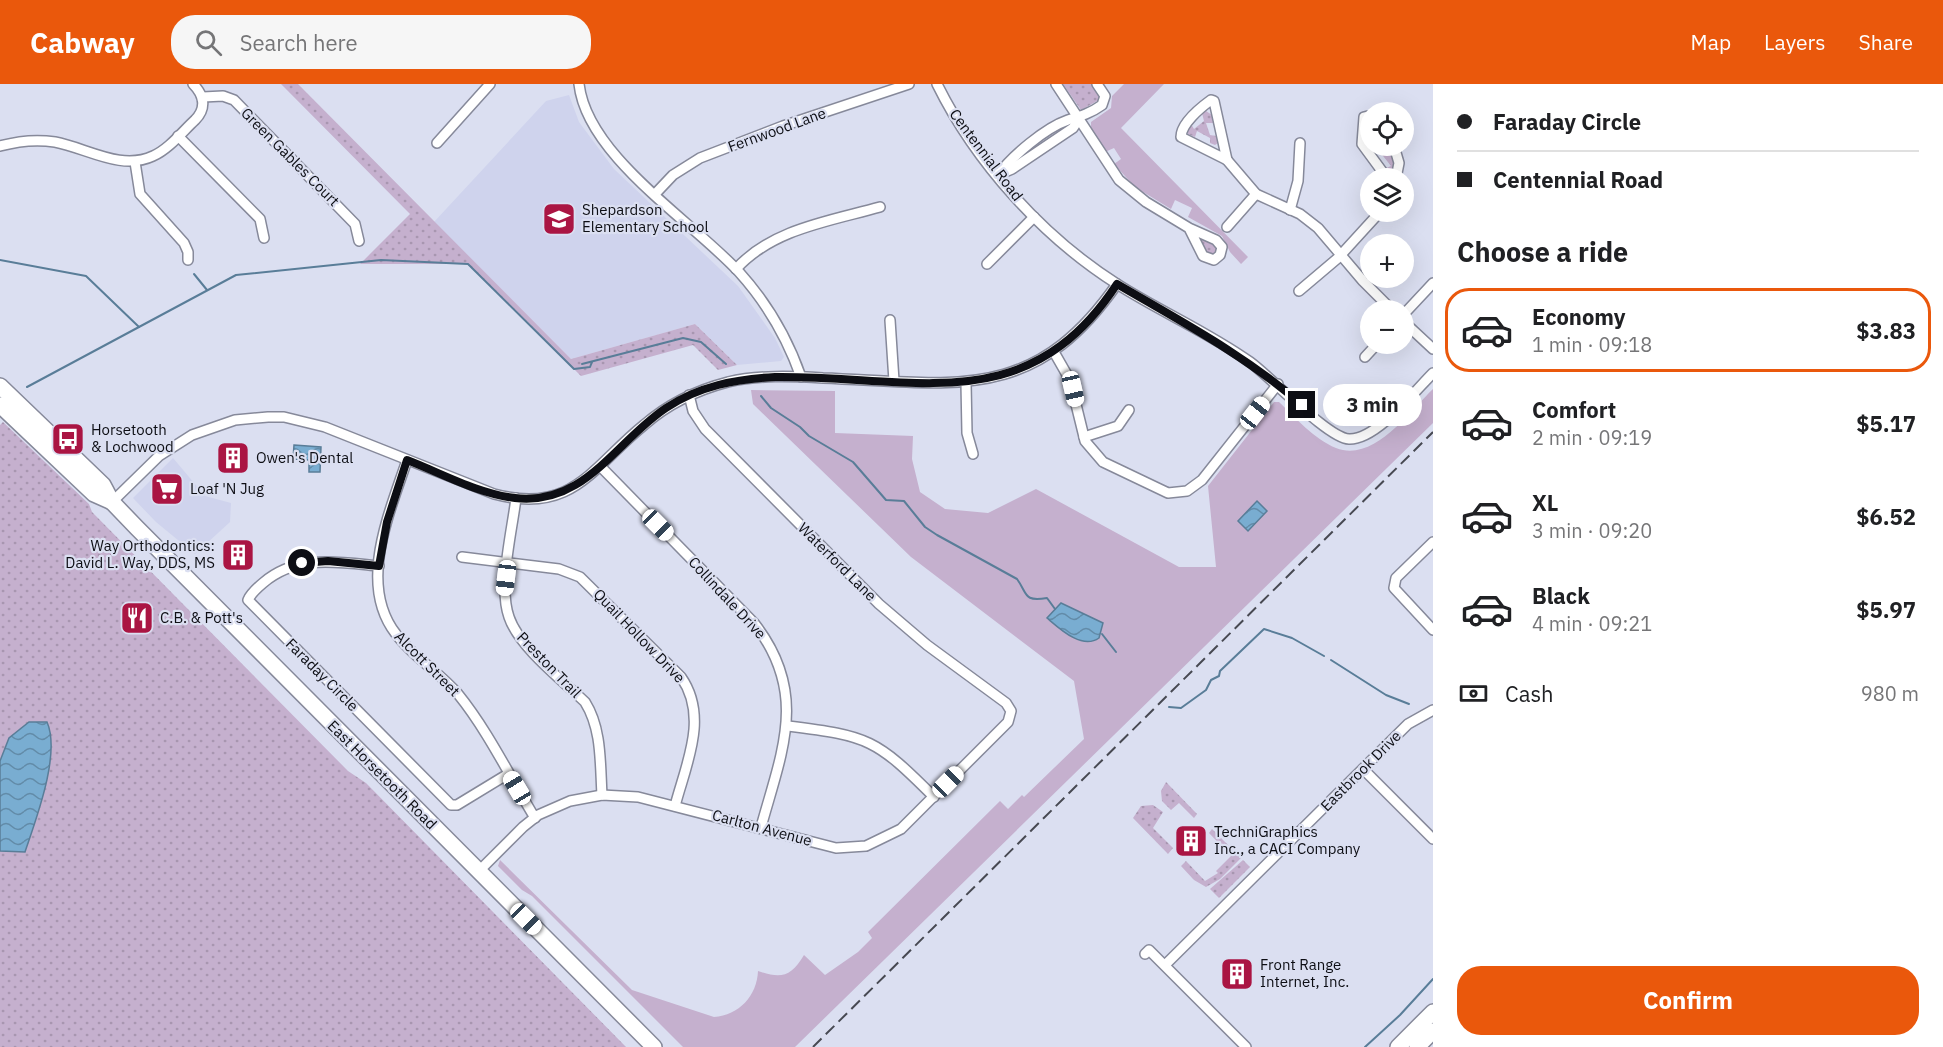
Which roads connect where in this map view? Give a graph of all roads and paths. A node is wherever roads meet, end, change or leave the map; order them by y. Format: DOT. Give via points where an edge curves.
graph roads {
  1 [pos="193,84"];
  2 [pos="490,84"];
  3 [pos="579,84"];
  4 [pos="909,84"];
  5 [pos="937,84"];
  6 [pos="1056,84"];
  7 [pos="1097,84"];
  8 [pos="203,97"];
  9 [pos="1079,119"];
  10 [pos="178,136"];
  11 [pos="437,143"];
  12 [pos="1300,143"];
  13 [pos="0,146"];
  14 [pos="1227,160"];
  15 [pos="135,162"];
  16 [pos="998,175"];
  17 [pos="655,194"];
  18 [pos="1256,194"];
  19 [pos="880,207"];
  20 [pos="1290,210"];
  21 [pos="1034,217"];
  22 [pos="1373,222"];
  23 [pos="1227,227"];
  24 [pos="1189,228"];
  25 [pos="264,238"];
  26 [pos="359,241"];
  27 [pos="1339,255"];
  28 [pos="188,260"];
  29 [pos="987,264"];
  30 [pos="736,269"];
  31 [pos="1433,283"];
  32 [pos="1117,284"];
  33 [pos="1299,291"];
  34 [pos="1382,300"];
  35 [pos="1414,303"];
  36 [pos="890,320"];
  37 [pos="1414,331"];
  38 [pos="1433,349"];
  39 [pos="1054,352"];
  40 [pos="1368,354"];
  41 [pos="1365,357"];
  42 [pos="1433,374"];
  43 [pos="801,377"];
  44 [pos="894,381"];
  45 [pos="966,383"];
  46 [pos="1278,384"];
  47 [pos="0,386"];
  48 [pos="689,395"];
  49 [pos="0,405"];
  50 [pos="1129,410"];
  51 [pos="1084,436"];
  52 [pos="973,454"];
  53 [pos="407,460"];
  54 [pos="601,467"];
  55 [pos="516,498"];
  56 [pos="112,502"];
  57 [pos="1433,542"];
  58 [pos="462,557"];
  59 [pos="508,562"];
  60 [pos="379,566"];
  61 [pos="1433,630"];
  62 [pos="1009,707"];
  63 [pos="1433,710"];
  64 [pos="788,726"];
  65 [pos="1363,769"];
  66 [pos="508,774"];
  67 [pos="602,795"];
  68 [pos="934,797"];
  69 [pos="675,806"];
  70 [pos="535,818"];
  71 [pos="761,827"];
  72 [pos="1433,839"];
  73 [pos="478,871"];
  74 [pos="1145,954"];
  75 [pos="1165,964"];
  76 [pos="1433,1012"];
  77 [pos="1433,1031"];
  78 [pos="654,1047"];
  79 [pos="1246,1047"];
  80 [pos="1398,1047"];
  81 [pos="1417,1047"];
  1 -- 8 [label="street"];
  2 -- 11 [label="street"];
  3 -- 17 [label="street" via="592,123 617,157"];
  4 -- 17 [label="street, Fernwood Lane" via="700,158 673,175"];
  5 -- 16 [label="street, Centennial Road"];
  6 -- 9 [label="street"];
  7 -- 9 [label="street" via="1105,96 1102,105"];
  8 -- 10 [label="street" via="202,111"];
  8 -- 26 [label="street, Green Gables Court" via="234,100 355,224"];
  9 -- 16 [label="street" via="1073,128"];
  9 -- 24 [label="street" via="1119,180"];
  10 -- 15 [label="street" via="158,153"];
  10 -- 25 [label="street" via="260,219"];
  12 -- 20 [label="street" via="1298,181"];
  13 -- 15 [label="street" via="20,141 52,142"];
  14 -- 14 [label="street" via="1181,137 1180,132 1189,120 1211,100"];
  14 -- 18 [label="street"];
  15 -- 28 [label="street" via="140,195 184,243"];
  16 -- 21 [label="street, Centennial Road"];
  17 -- 30 [label="street"];
  18 -- 20 [label="street"];
  18 -- 23 [label="street"];
  19 -- 30 [label="street" via="781,236 756,250"];
  20 -- 27 [label="street" via="1309,219"];
  21 -- 29 [label="street"];
  21 -- 32 [label="street, Centennial Road"];
  22 -- 27 [label="street"];
  27 -- 33 [label="street"];
  27 -- 34 [label="street"];
  30 -- 43 [label="street" via="777,323"];
  31 -- 35 [label="street"];
  32 -- 39 [label="street" via="1087,324"];
  32 -- 46 [label="street, Centennial Road" via="1225,345"];
  36 -- 44 [label="street"];
  37 -- 38 [label="street"];
  39 -- 45 [label="street" via="1015,371"];
  39 -- 51 [label="street" via="1071,380"];
  40 -- 41 [label="street"];
  42 -- 46 [label="street, Centennial Road" via="1373,432 1351,439 1336,435"];
  43 -- 44 [label="street"];
  43 -- 48 [label="street" via="731,381"];
  44 -- 45 [label="street"];
  45 -- 52 [label="street" via="966,433"];
  46 -- 51 [label="street" via="1202,480 1182,492 1173,494 1156,489 1103,462"];
  47 -- 56 [label="main road, East Horsetooth Road" via="103,485"];
  48 -- 54 [label="street" via="646,423"];
  48 -- 62 [label="street, Waterford Lane" via="693,411 705,429 879,604"];
  49 -- 56 [label="main road, East Horsetooth Road" via="94,494"];
  50 -- 51 [label="street" via="1118,426"];
  53 -- 55 [label="street" via="494,494"];
  53 -- 56 [label="street" via="308,422 284,417 250,418 209,428 176,443"];
  53 -- 60 [label="street, Alcott Street"];
  54 -- 55 [label="street" via="562,492 544,498"];
  54 -- 64 [label="street, Collindale Drive" via="765,636 781,668"];
  55 -- 59 [label="street, Preston Trail"];
  56 -- 73 [label="main road, East Horsetooth Road"];
  57 -- 61 [label="street" via="1394,582 1397,594"];
  58 -- 59 [label="street, Quail Hollow Drive"];
  59 -- 67 [label="street, Preston Trail" via="504,593 512,626 585,702 595,720"];
  59 -- 69 [label="street, Quail Hollow Drive" via="559,568 580,577 686,685 694,707 695,728"];
  60 -- 66 [label="street, Alcott Street" via="379,596 391,628 459,696"];
  60 -- 66 [label="street, Faraday Circle" via="328,561 302,563 275,574 248,600 451,805"];
  62 -- 68 [label="street, Carlton Avenue" via="1008,722"];
  63 -- 65 [label="street, Eastbrook Drive" via="1408,724"];
  64 -- 68 [label="street" via="843,733 875,744"];
  64 -- 71 [label="street, Collindale Drive"];
  65 -- 72 [label="street"];
  65 -- 75 [label="street, Eastbrook Drive"];
  66 -- 70 [label="street, Alcott Street"];
  67 -- 69 [label="street, Carlton Avenue" via="638,797"];
  67 -- 70 [label="street, Carlton Avenue" via="570,801"];
  68 -- 71 [label="street, Carlton Avenue" via="901,829 866,846 839,849"];
  69 -- 71 [label="street, Carlton Avenue"];
  70 -- 73 [label="street, Carlton Avenue"];
  73 -- 78 [label="main road, East Horsetooth Road"];
  74 -- 75 [label="street" via="1149,951"];
  75 -- 79 [label="street"];
  76 -- 80 [label="main road"];
  77 -- 81 [label="main road"];
}
